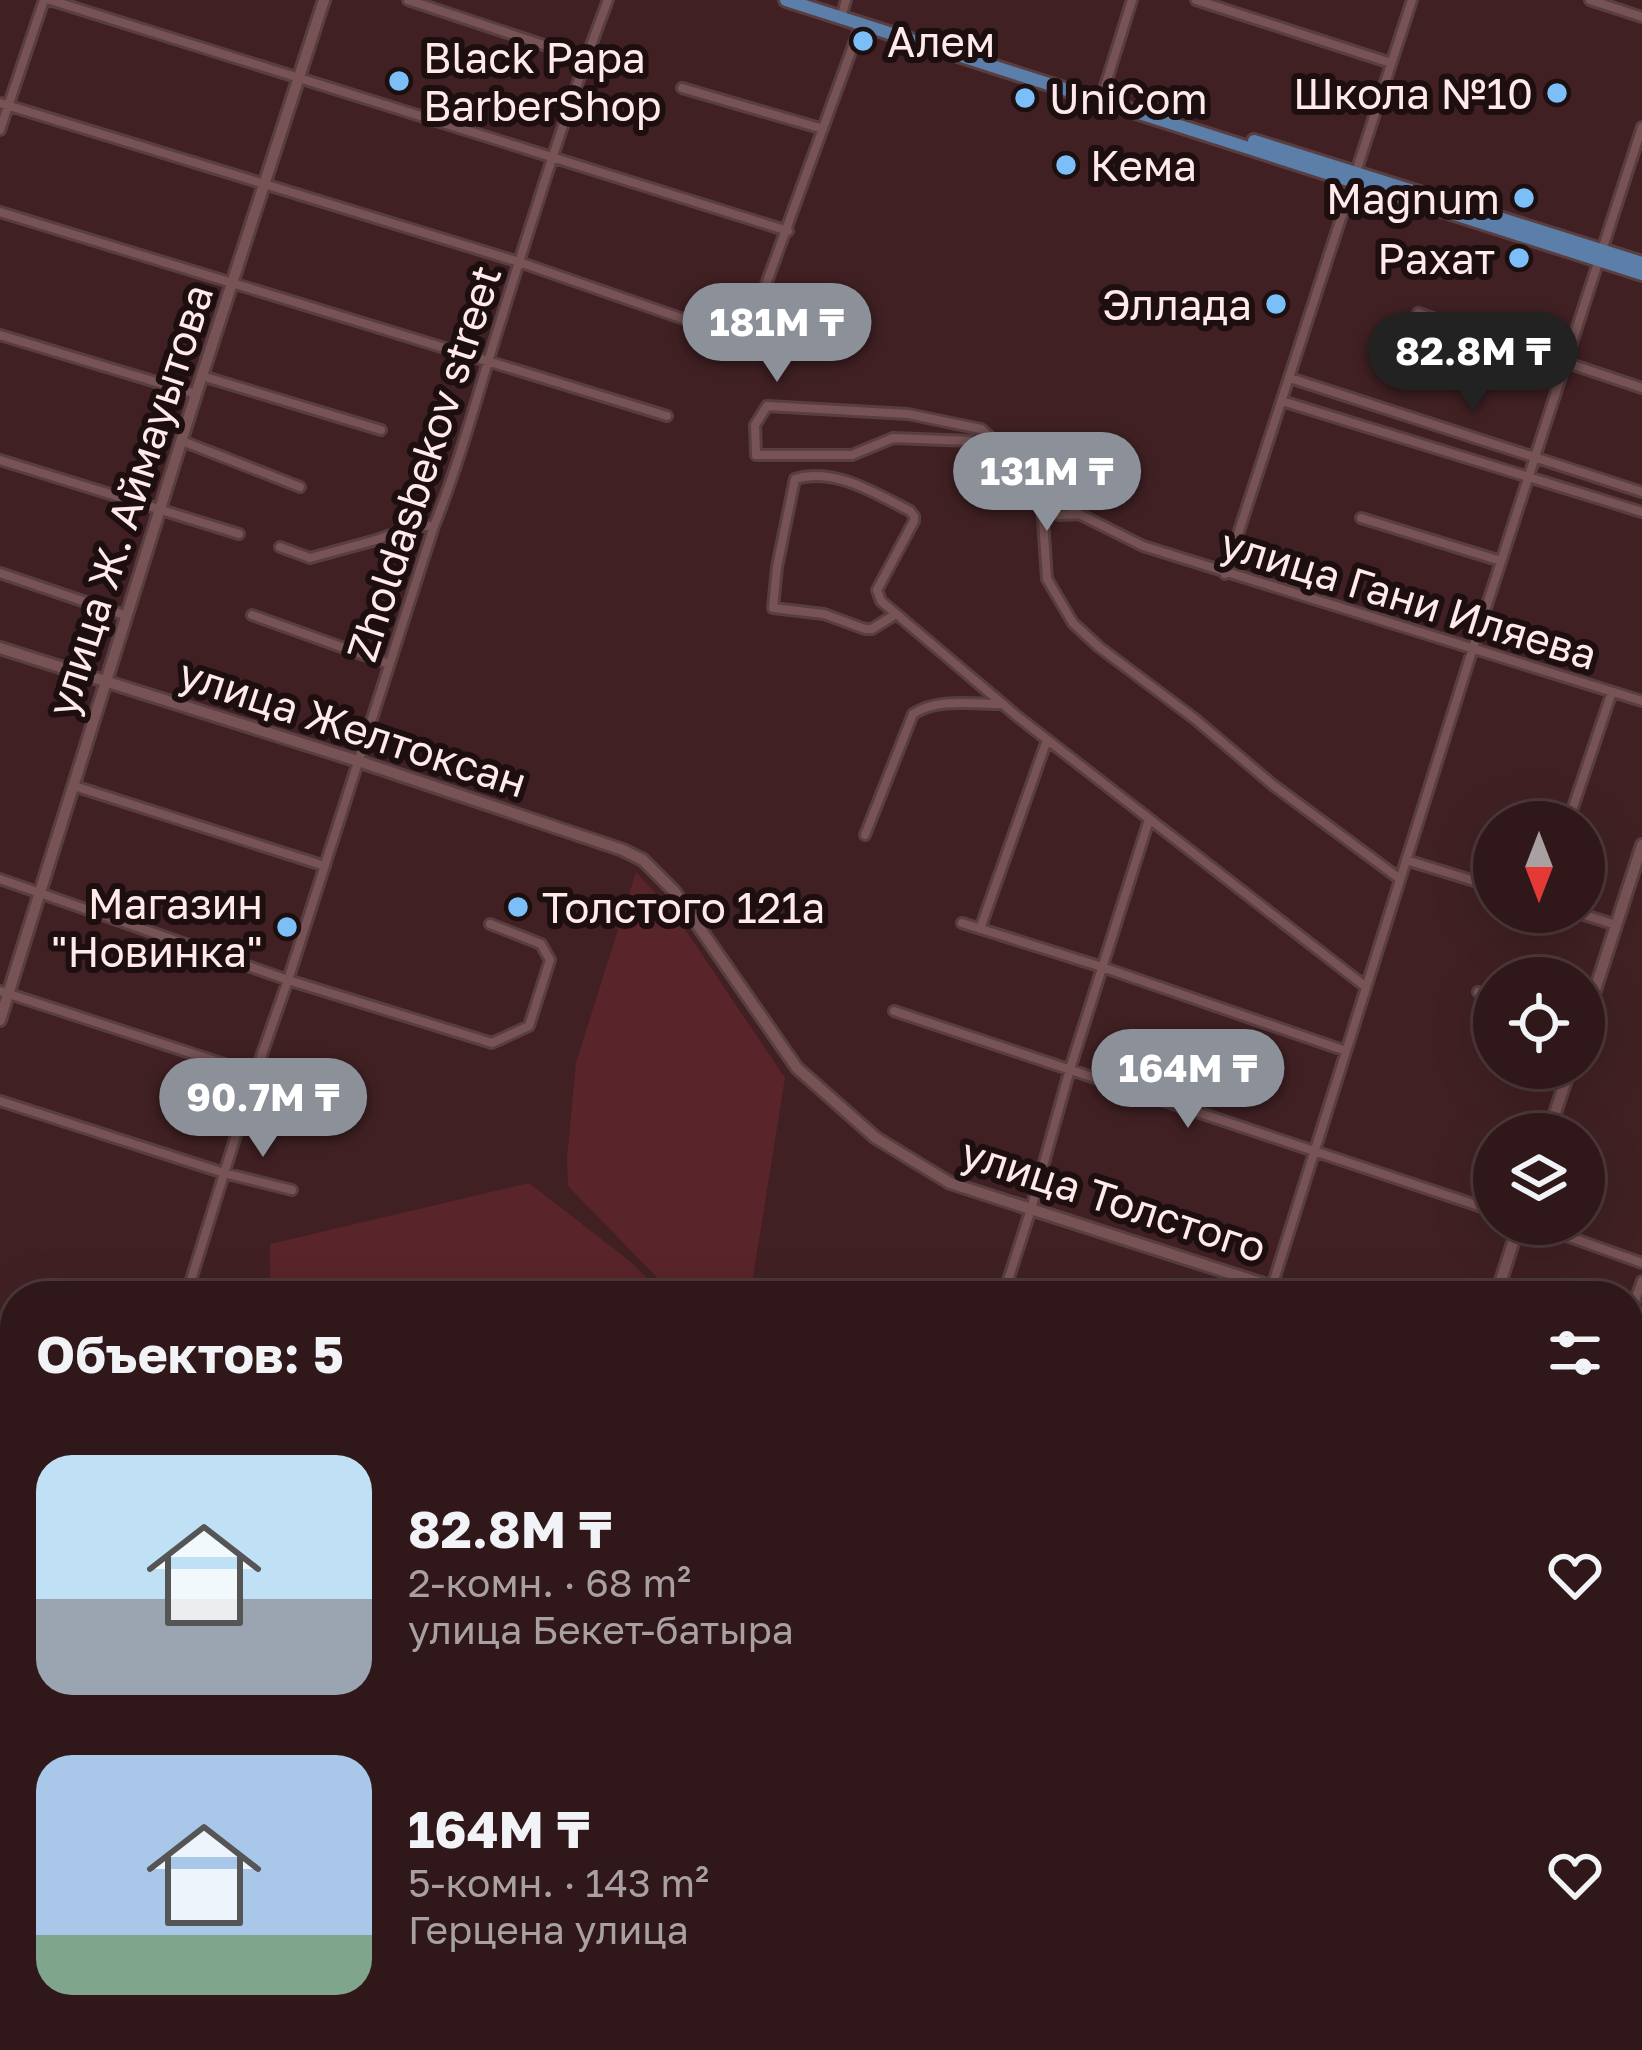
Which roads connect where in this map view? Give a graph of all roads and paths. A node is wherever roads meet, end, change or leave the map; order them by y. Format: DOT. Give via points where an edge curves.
graph roads {
  1 [pos="47,0"];
  2 [pos="324,0"];
  3 [pos="408,0"];
  4 [pos="608,0"];
  5 [pos="786,0"];
  6 [pos="811,0"];
  7 [pos="1132,0"];
  8 [pos="1196,0"];
  9 [pos="1412,0"];
  10 [pos="1590,0"];
  11 [pos="843,9"];
  12 [pos="1642,17"];
  13 [pos="861,24"];
  14 [pos="586,59"];
  15 [pos="1391,63"];
  16 [pos="298,78"];
  17 [pos="682,88"];
  18 [pos="1102,97"];
  19 [pos="4,105"];
  20 [pos="1642,127"];
  21 [pos="824,129"];
  22 [pos="0,130"];
  23 [pos="1640,143"];
  24 [pos="553,159"];
  25 [pos="1356,177"];
  26 [pos="264,184"];
  27 [pos="0,212"];
  28 [pos="788,231"];
  29 [pos="1600,255"];
  30 [pos="519,262"];
  31 [pos="1642,263"];
  32 [pos="1642,274"];
  33 [pos="232,283"];
  34 [pos="1418,313"];
  35 [pos="0,335"];
  36 [pos="488,360"];
  37 [pos="1564,363"];
  38 [pos="202,376"];
  39 [pos="1290,377"];
  40 [pos="1642,388"];
  41 [pos="196,394"];
  42 [pos="1282,401"];
  43 [pos="667,416"];
  44 [pos="381,430"];
  45 [pos="182,441"];
  46 [pos="1534,457"];
  47 [pos="0,460"];
  48 [pos="1528,477"];
  49 [pos="301,487"];
  50 [pos="1642,492"];
  51 [pos="1039,503"];
  52 [pos="160,509"];
  53 [pos="1642,512"];
  54 [pos="1078,514"];
  55 [pos="1361,518"];
  56 [pos="434,526"];
  57 [pos="239,534"];
  58 [pos="280,547"];
  59 [pos="1501,561"];
  60 [pos="0,573"];
  61 [pos="1225,574"];
  62 [pos="896,614"];
  63 [pos="252,615"];
  64 [pos="127,616"];
  65 [pos="0,648"];
  66 [pos="1473,648"];
  67 [pos="389,664"];
  68 [pos="106,682"];
  69 [pos="1612,692"];
  70 [pos="1642,701"];
  71 [pos="1002,704"];
  72 [pos="1047,740"];
  73 [pos="358,761"];
  74 [pos="74,786"];
  75 [pos="1575,801"];
  76 [pos="1149,820"];
  77 [pos="865,835"];
  78 [pos="1642,845"];
  79 [pos="1406,860"];
  80 [pos="325,866"];
  81 [pos="0,879"];
  82 [pos="1400,879"];
  83 [pos="1473,881"];
  84 [pos="674,891"];
  85 [pos="40,892"];
  86 [pos="1605,922"];
  87 [pos="962,923"];
  88 [pos="490,924"];
  89 [pos="1616,925"];
  90 [pos="980,929"];
  91 [pos="1605,959"];
  92 [pos="1102,967"];
  93 [pos="288,980"];
  94 [pos="1366,987"];
  95 [pos="4,993"];
  96 [pos="894,1011"];
  97 [pos="0,1020"];
  98 [pos="1346,1051"];
  99 [pos="1070,1069"];
  100 [pos="255,1074"];
  101 [pos="0,1101"];
  102 [pos="1315,1150"];
  103 [pos="224,1173"];
  104 [pos="292,1190"];
  105 [pos="1473,1204"];
  106 [pos="1031,1209"];
  107 [pos="1512,1245"];
  108 [pos="1592,1245"];
  109 [pos="1642,1263"];
  110 [pos="191,1281"];
  111 [pos="1008,1281"];
  112 [pos="1241,1281"];
  113 [pos="1273,1281"];
  114 [pos="1501,1281"];
  1 -- 16 [label="street"];
  1 -- 19 [label="street"];
  2 -- 16 [label="street, улица Ж. Аймауытова"];
  3 -- 14 [label="street"];
  4 -- 14 [label="street, Zholdasbekov street"];
  5 -- 11 [label="main road"];
  6 -- 11 [label="main road"];
  7 -- 18 [label="street"];
  8 -- 15 [label="street"];
  9 -- 15 [label="street"];
  10 -- 12 [label="street"];
  11 -- 13 [label="main road"];
  11 -- 18 [label="main road"];
  13 -- 18 [label="main road"];
  13 -- 21 [label="street"];
  14 -- 24 [label="street, Zholdasbekov street"];
  15 -- 25 [label="street"];
  16 -- 24 [label="street"];
  16 -- 26 [label="street, улица Ж. Аймауытова"];
  17 -- 21 [label="street"];
  18 -- 25 [label="main road"];
  19 -- 22 [label="street"];
  19 -- 26 [label="street"];
  20 -- 23 [label="street"];
  21 -- 28 [label="street"];
  23 -- 29 [label="street"];
  24 -- 28 [label="street"];
  24 -- 30 [label="street, Zholdasbekov street"];
  25 -- 29 [label="main road"];
  25 -- 39 [label="street"];
  26 -- 30 [label="street"];
  26 -- 33 [label="street, улица Ж. Аймауытова"];
  27 -- 33 [label="street"];
  28 -- 30 [label="street" via="741,335"];
  29 -- 31 [label="main road"];
  29 -- 32 [label="main road"];
  29 -- 37 [label="street"];
  30 -- 36 [label="street, Zholdasbekov street"];
  33 -- 36 [label="street"];
  33 -- 38 [label="street, улица Ж. Аймауытова"];
  34 -- 37 [label="street"];
  35 -- 41 [label="street"];
  36 -- 43 [label="street"];
  36 -- 56 [label="street, Zholdasbekov street"];
  37 -- 40 [label="street"];
  37 -- 46 [label="street"];
  38 -- 41 [label="street, улица Ж. Аймауытова"];
  38 -- 44 [label="street"];
  39 -- 42 [label="street"];
  39 -- 46 [label="street"];
  41 -- 45 [label="street, улица Ж. Аймауытова"];
  42 -- 48 [label="street"];
  42 -- 61 [label="street"];
  45 -- 49 [label="street"];
  45 -- 52 [label="street, улица Ж. Аймауытова"];
  46 -- 48 [label="street"];
  46 -- 50 [label="street"];
  47 -- 52 [label="street"];
  48 -- 53 [label="street"];
  48 -- 59 [label="street"];
  51 -- 54 [label="street" via="1059,515"];
  51 -- 54 [label="street, улица Гани Иляева" via="971,440 893,438 852,454 756,454 755,425 767,406 908,414 981,429"];
  51 -- 82 [label="street" via="1047,579 1073,623"];
  52 -- 57 [label="street"];
  52 -- 64 [label="street, улица Ж. Аймауытова"];
  54 -- 61 [label="street, улица Гани Иляева"];
  55 -- 59 [label="street"];
  56 -- 58 [label="street" via="310,558"];
  56 -- 67 [label="street, Zholdasbekov street"];
  59 -- 66 [label="street"];
  60 -- 64 [label="street"];
  61 -- 66 [label="street, улица Гани Иляева"];
  62 -- 62 [label="street" via="877,590 914,516 864,488 817,474 795,479 773,608 865,629"];
  62 -- 71 [label="street"];
  63 -- 67 [label="street"];
  64 -- 68 [label="street, улица Ж. Аймауытова"];
  65 -- 68 [label="street, улица Желтоксан"];
  66 -- 69 [label="street, улица Гани Иляева"];
  66 -- 79 [label="street"];
  67 -- 73 [label="street, Zholdasbekov street"];
  68 -- 73 [label="street, улица Желтоксан"];
  68 -- 74 [label="street, улица Ж. Аймауытова"];
  69 -- 70 [label="street, улица Гани Иляева"];
  69 -- 75 [label="street"];
  71 -- 72 [label="street"];
  71 -- 77 [label="street" via="925,706 913,714"];
  72 -- 76 [label="street"];
  72 -- 90 [label="street"];
  73 -- 80 [label="street, Zholdasbekov street"];
  73 -- 84 [label="street, улица Желтоксан" via="622,850"];
  74 -- 80 [label="street"];
  74 -- 85 [label="street, улица Ж. Аймауытова"];
  76 -- 92 [label="street"];
  76 -- 94 [label="street"];
  78 -- 89 [label="street"];
  79 -- 82 [label="street"];
  79 -- 83 [label="street"];
  80 -- 93 [label="street, Zholdasbekov street"];
  81 -- 85 [label="street"];
  82 -- 94 [label="street"];
  84 -- 106 [label="street, улица Толстого" via="797,1068 833,1102 927,1171"];
  85 -- 93 [label="street"];
  85 -- 95 [label="street, улица Ж. Аймауытова"];
  86 -- 89 [label="street"];
  87 -- 90 [label="street"];
  88 -- 93 [label="street" via="541,944 550,960 529,1026 491,1043"];
  89 -- 91 [label="street"];
  90 -- 92 [label="street"];
  92 -- 98 [label="street"];
  92 -- 99 [label="street"];
  93 -- 100 [label="street, Zholdasbekov street"];
  94 -- 98 [label="street"];
  95 -- 97 [label="street, улица Ж. Аймауытова"];
  95 -- 100 [label="street"];
  96 -- 99 [label="street"];
  98 -- 102 [label="street"];
  99 -- 102 [label="street"];
  99 -- 106 [label="street"];
  100 -- 103 [label="street, Zholdasbekov street"];
  101 -- 103 [label="street"];
  102 -- 105 [label="street"];
  102 -- 113 [label="street"];
  103 -- 104 [label="street"];
  103 -- 110 [label="street, Zholdasbekov street"];
  106 -- 111 [label="street"];
  106 -- 112 [label="street, улица Толстого"];
  107 -- 114 [label="street"];
  108 -- 109 [label="street"];
}
